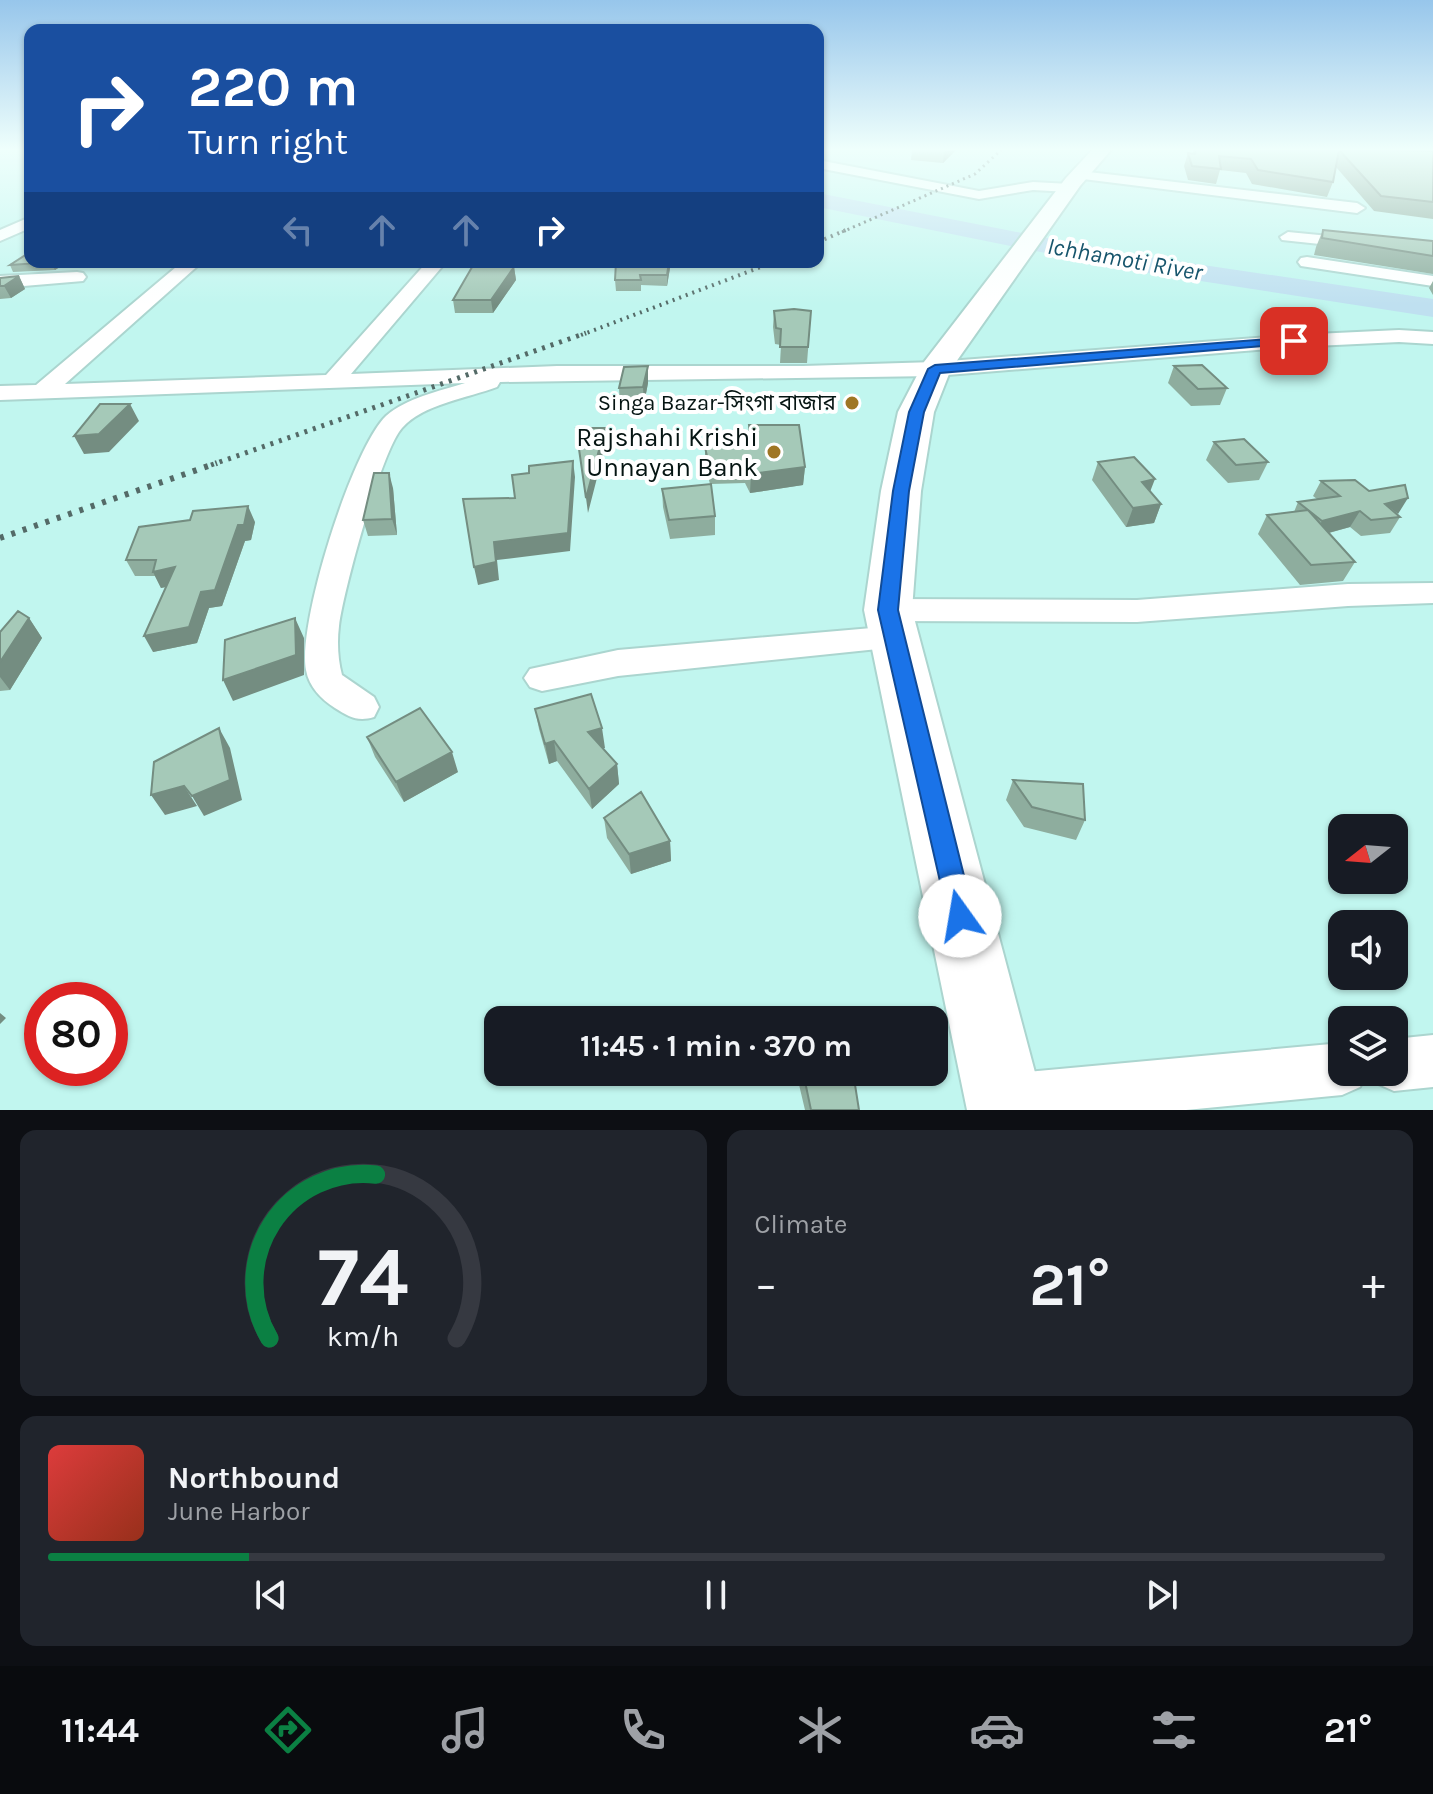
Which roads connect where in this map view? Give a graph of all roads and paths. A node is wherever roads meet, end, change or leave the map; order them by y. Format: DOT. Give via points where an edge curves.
graph roads {
  1 [pos="1061,202"];
  2 [pos="1292,202"];
  3 [pos="1357,208"];
  4 [pos="24,225"];
  5 [pos="0,236"];
  6 [pos="1288,237"];
  7 [pos="1433,251"];
  8 [pos="1307,262"];
  9 [pos="186,268"];
  10 [pos="432,268"];
  11 [pos="77,277"];
  12 [pos="1433,281"];
  13 [pos="0,282"];
  14 [pos="1433,338"];
  15 [pos="935,369"];
  16 [pos="510,374"];
  17 [pos="333,380"];
  18 [pos="43,391"];
  19 [pos="0,393"];
  20 [pos="1433,593"];
  21 [pos="891,624"];
  22 [pos="542,678"];
  23 [pos="361,707"];
  24 [pos="1433,1061"];
  25 [pos="1408,1064"];
  26 [pos="1328,1071"];
  27 [pos="1005,1106"];
  1 -- 15 [label="highway"];
  2 -- 3 [label="street"];
  4 -- 5 [label="street"];
  6 -- 7 [label="street"];
  8 -- 12 [label="street"];
  9 -- 18 [label="street"];
  10 -- 17 [label="street"];
  11 -- 13 [label="street"];
  14 -- 15 [label="street" via="1294,341"];
  15 -- 16 [label="street"];
  15 -- 21 [label="highway" via="916,412 901,491"];
  16 -- 17 [label="street"];
  16 -- 23 [label="street" via="406,414 386,430 322,627 325,679"];
  17 -- 18 [label="street"];
  18 -- 19 [label="street"];
  20 -- 21 [label="street"];
  21 -- 22 [label="street"];
  21 -- 27 [label="highway"];
  24 -- 25 [label="street"];
  26 -- 27 [label="street"];
}
